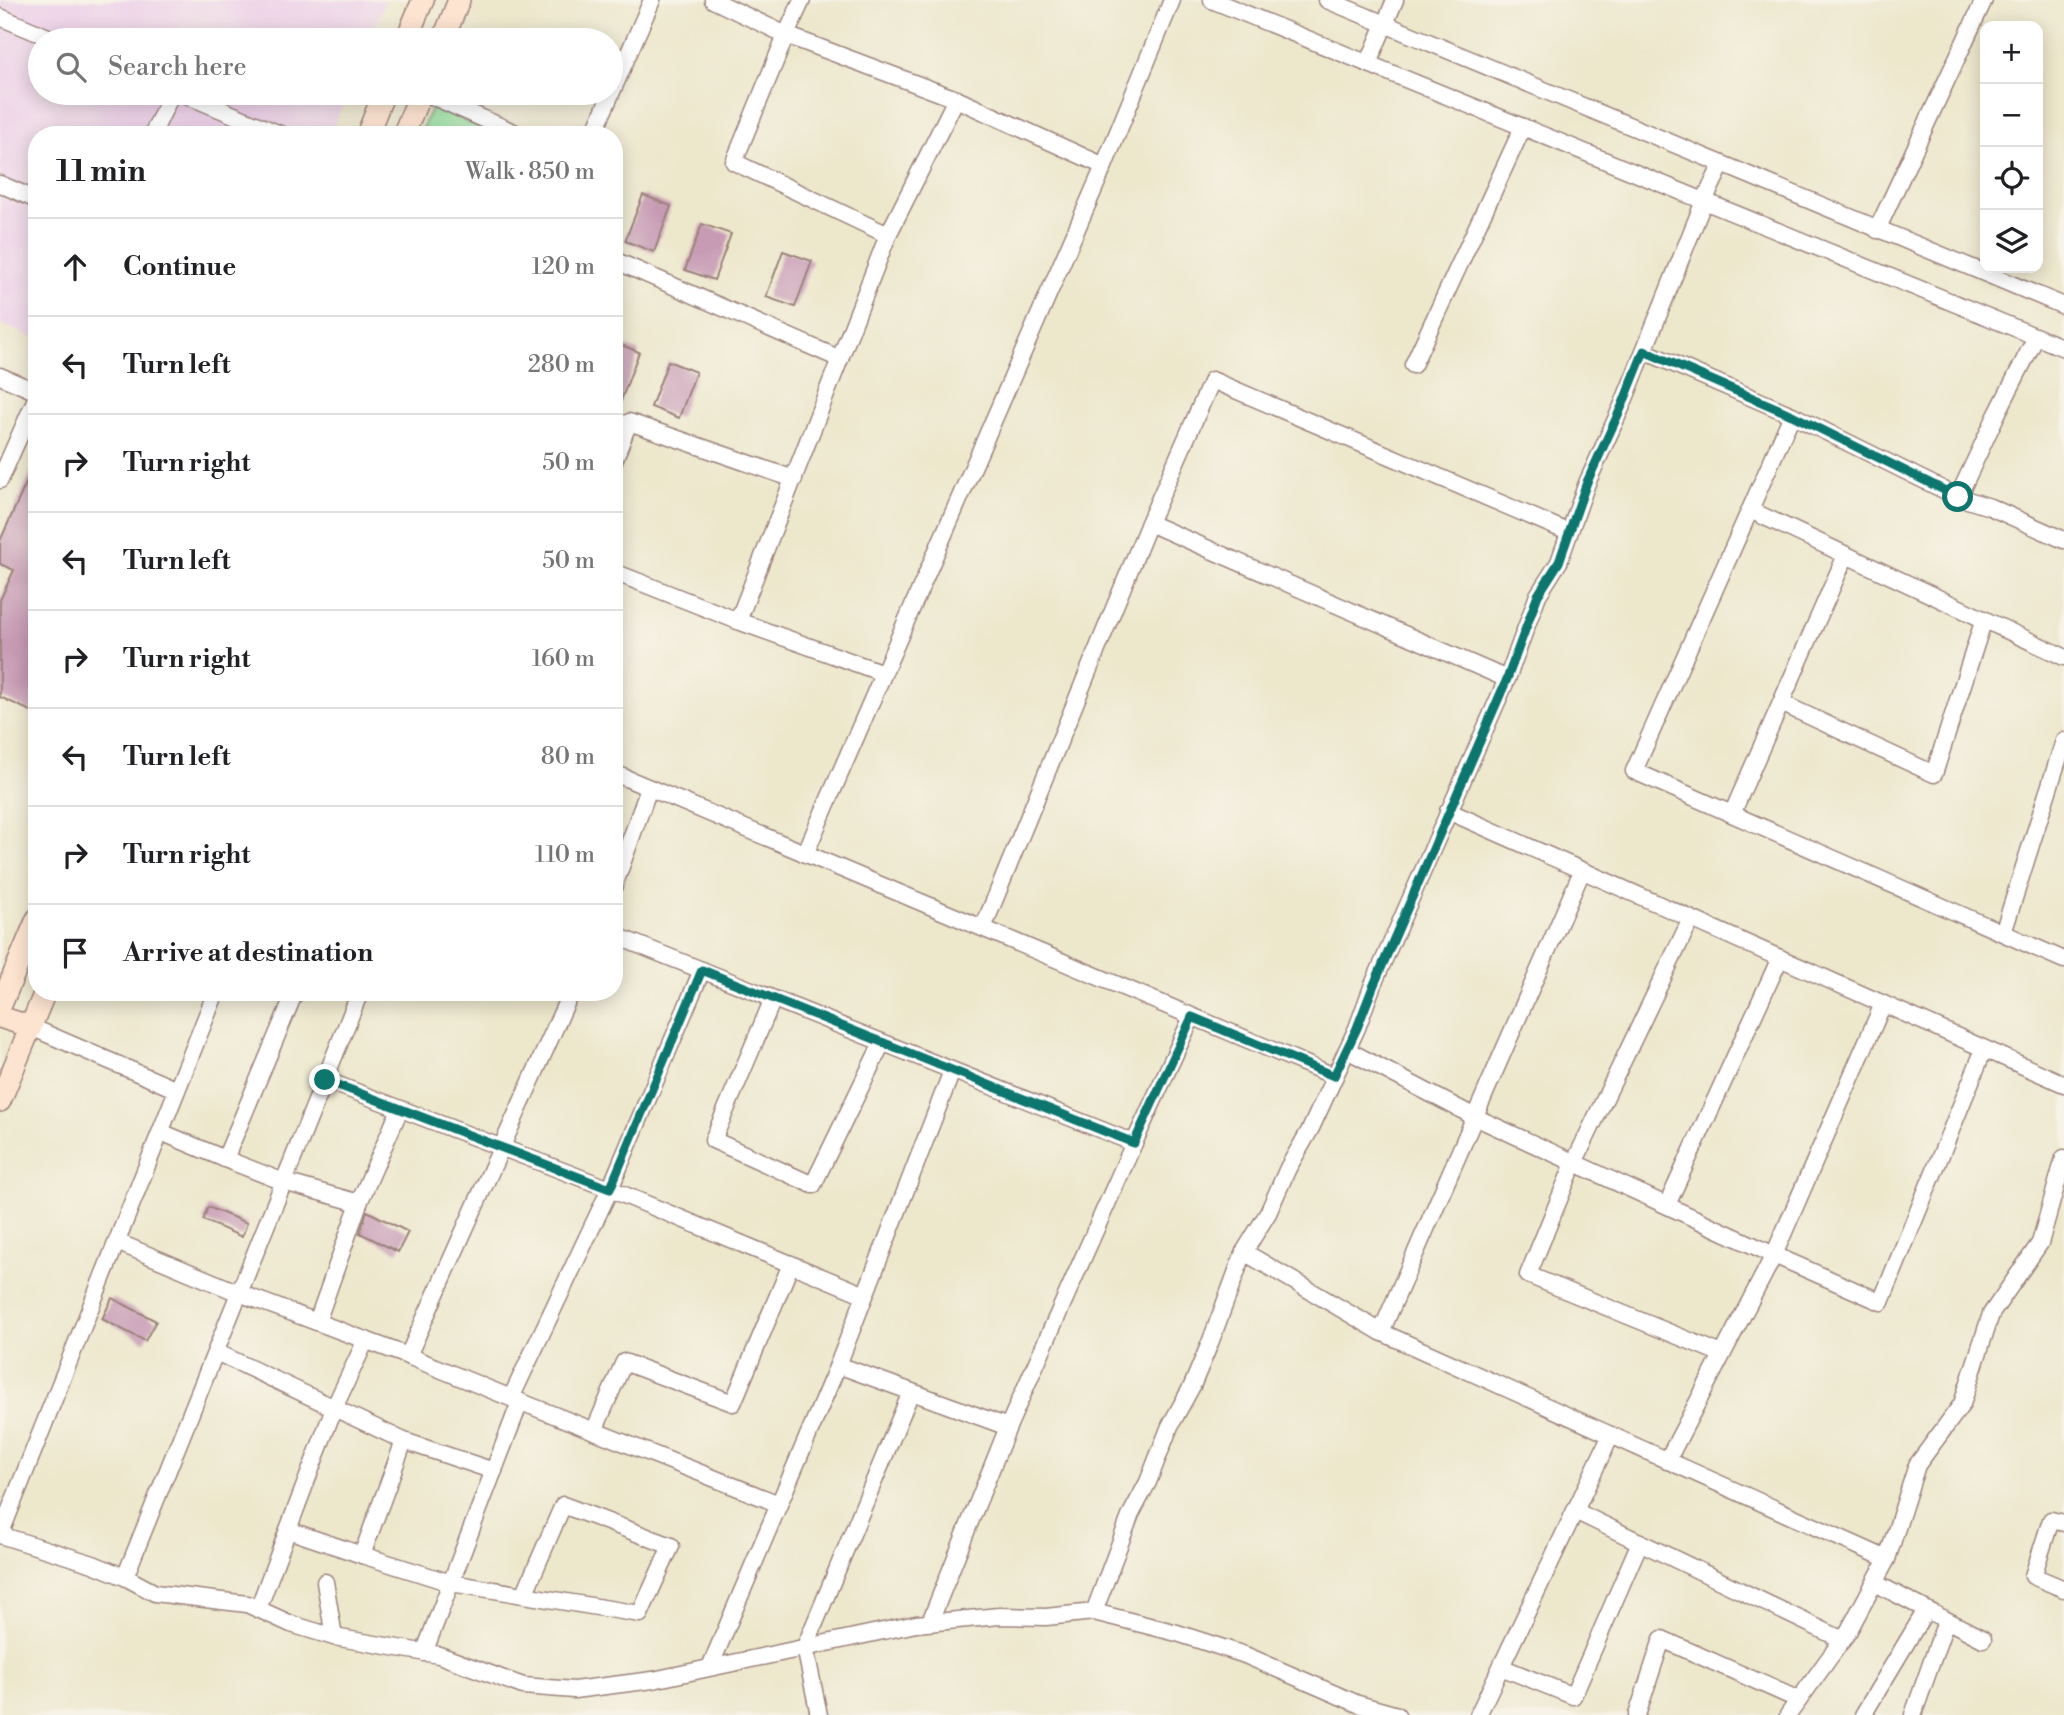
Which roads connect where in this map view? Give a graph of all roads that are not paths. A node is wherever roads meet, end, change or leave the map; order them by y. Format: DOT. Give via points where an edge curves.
graph roads {
  1 [pos="423,0"];
  2 [pos="460,0"];
  3 [pos="652,0"];
  4 [pos="713,0"];
  5 [pos="802,0"];
  6 [pos="1172,0"];
  7 [pos="1212,0"];
  8 [pos="1328,0"];
  9 [pos="1395,0"];
  10 [pos="1984,0"];
  11 [pos="0,17"];
  12 [pos="1385,24"];
  13 [pos="411,28"];
  14 [pos="448,28"];
  15 [pos="28,29"];
  16 [pos="786,35"];
  17 [pos="1368,64"];
  18 [pos="623,66"];
  19 [pos="956,100"];
  20 [pos="166,105"];
  21 [pos="210,105"];
  22 [pos="379,105"];
  23 [pos="417,105"];
  24 [pos="451,105"];
  25 [pos="606,105"];
  26 [pos="156,126"];
  27 [pos="260,126"];
  28 [pos="371,126"];
  29 [pos="407,126"];
  30 [pos="499,126"];
  31 [pos="597,126"];
  32 [pos="1523,127"];
  33 [pos="1722,164"];
  34 [pos="1104,166"];
  35 [pos="0,184"];
  36 [pos="28,196"];
  37 [pos="1704,201"];
  38 [pos="1877,230"];
  39 [pos="888,235"];
  40 [pos="623,264"];
  41 [pos="2064,306"];
  42 [pos="2036,337"];
  43 [pos="2064,348"];
  44 [pos="1644,351"];
  45 [pos="840,359"];
  46 [pos="1413,365"];
  47 [pos="0,376"];
  48 [pos="28,390"];
  49 [pos="28,415"];
  50 [pos="1792,415"];
  51 [pos="623,438"];
  52 [pos="794,479"];
  53 [pos="0,480"];
  54 [pos="1958,497"];
  55 [pos="1750,510"];
  56 [pos="1149,523"];
  57 [pos="1568,532"];
  58 [pos="2064,540"];
  59 [pos="1846,555"];
  60 [pos="623,576"];
  61 [pos="1984,619"];
  62 [pos="738,621"];
  63 [pos="2064,657"];
  64 [pos="883,673"];
  65 [pos="1507,679"];
  66 [pos="1781,703"];
  67 [pos="2064,741"];
  68 [pos="623,777"];
  69 [pos="649,788"];
  70 [pos="1448,811"];
  71 [pos="1732,814"];
  72 [pos="805,854"];
  73 [pos="623,861"];
  74 [pos="1582,871"];
  75 [pos="1691,919"];
  76 [pos="983,929"];
  77 [pos="2003,933"];
  78 [pos="623,939"];
  79 [pos="28,940"];
  80 [pos="1780,958"];
  81 [pos="2064,960"];
  82 [pos="702,970"];
  83 [pos="773,999"];
  84 [pos="41,1001"];
  85 [pos="212,1001"];
  86 [pos="291,1001"];
  87 [pos="356,1001"];
  88 [pos="566,1001"];
  89 [pos="1883,1004"];
  90 [pos="0,1007"];
  91 [pos="0,1017"];
  92 [pos="1192,1017"];
  93 [pos="31,1027"];
  94 [pos="882,1043"];
  95 [pos="1984,1049"];
  96 [pos="1347,1050"];
  97 [pos="952,1070"];
  98 [pos="1334,1076"];
  99 [pos="325,1080"];
  100 [pos="2064,1084"];
  101 [pos="177,1090"];
  102 [pos="0,1101"];
  103 [pos="400,1109"];
  104 [pos="1475,1117"];
  105 [pos="161,1132"];
  106 [pos="1134,1143"];
  107 [pos="501,1148"];
  108 [pos="2064,1158"];
  109 [pos="225,1159"];
  110 [pos="1574,1163"];
  111 [pos="284,1182"];
  112 [pos="610,1189"];
  113 [pos="359,1203"];
  114 [pos="1667,1205"];
  115 [pos="117,1242"];
  116 [pos="1244,1252"];
  117 [pos="1774,1255"];
  118 [pos="791,1264"];
  119 [pos="239,1293"];
  120 [pos="865,1295"];
  121 [pos="317,1322"];
  122 [pos="1381,1332"];
  123 [pos="366,1340"];
  124 [pos="216,1352"];
  125 [pos="1722,1354"];
  126 [pos="408,1356"];
  127 [pos="838,1365"];
  128 [pos="911,1392"];
  129 [pos="516,1400"];
  130 [pos="334,1408"];
  131 [pos="1008,1427"];
  132 [pos="594,1431"];
  133 [pos="1611,1435"];
  134 [pos="404,1441"];
  135 [pos="1667,1461"];
  136 [pos="494,1471"];
  137 [pos="779,1504"];
  138 [pos="1575,1511"];
  139 [pos="2064,1523"];
  140 [pos="288,1530"];
  141 [pos="0,1535"];
  142 [pos="1640,1542"];
  143 [pos="362,1555"];
  144 [pos="1887,1559"];
  145 [pos="125,1577"];
  146 [pos="325,1582"];
  147 [pos="451,1583"];
  148 [pos="1875,1583"];
  149 [pos="2064,1589"];
  150 [pos="524,1595"];
  151 [pos="258,1609"];
  152 [pos="1926,1610"];
  153 [pos="1094,1612"];
  154 [pos="1946,1621"];
  155 [pos="930,1622"];
  156 [pos="334,1637"];
  157 [pos="1983,1639"];
  158 [pos="1843,1640"];
  159 [pos="805,1647"];
  160 [pos="424,1653"];
  161 [pos="710,1667"];
  162 [pos="1501,1667"];
  163 [pos="1799,1700"];
  164 [pos="1355,1710"];
  165 [pos="819,1715"];
  166 [pos="1397,1715"];
  167 [pos="1478,1715"];
  168 [pos="1637,1715"];
  169 [pos="1788,1715"];
  170 [pos="1863,1715"];
  171 [pos="1913,1715"];
  1 -- 13 [label="street"];
  2 -- 14 [label="street"];
  3 -- 18 [label="street"];
  4 -- 16 [label="street"];
  5 -- 16 [label="street"];
  6 -- 34 [label="street"];
  7 -- 17 [label="street"];
  8 -- 12 [label="street"];
  9 -- 12 [label="street"];
  10 -- 38 [label="street"];
  11 -- 15 [label="street"];
  12 -- 17 [label="street"];
  12 -- 33 [label="street"];
  16 -- 19 [label="street"];
  16 -- 39 [label="street" via="734,162"];
  17 -- 32 [label="street"];
  19 -- 34 [label="street"];
  19 -- 39 [label="street"];
  20 -- 26 [label="street"];
  21 -- 27 [label="street"];
  22 -- 28 [label="street"];
  23 -- 29 [label="street"];
  24 -- 30 [label="street"];
  25 -- 31 [label="street"];
  32 -- 37 [label="street"];
  32 -- 46 [label="street"];
  33 -- 37 [label="street"];
  33 -- 38 [label="street"];
  34 -- 64 [label="street"];
  35 -- 36 [label="street"];
  37 -- 42 [label="street"];
  37 -- 44 [label="street"];
  38 -- 41 [label="street"];
  39 -- 45 [label="street"];
  40 -- 45 [label="street"];
  42 -- 43 [label="street"];
  42 -- 54 [label="street"];
  44 -- 50 [label="street"];
  44 -- 57 [label="street"];
  45 -- 52 [label="street"];
  47 -- 48 [label="street"];
  49 -- 53 [label="street"];
  50 -- 54 [label="street"];
  50 -- 55 [label="street"];
  51 -- 52 [label="street" via="629,422"];
  52 -- 62 [label="street"];
  54 -- 58 [label="street"];
  55 -- 59 [label="street"];
  55 -- 71 [label="street" via="1634,771"];
  56 -- 57 [label="street" via="1212,380"];
  56 -- 65 [label="street"];
  56 -- 76 [label="street"];
  57 -- 65 [label="street" via="1559,562 1538,595"];
  59 -- 61 [label="street"];
  59 -- 66 [label="street"];
  60 -- 62 [label="street"];
  61 -- 63 [label="street"];
  61 -- 66 [label="street" via="1934,774"];
  62 -- 64 [label="street"];
  64 -- 72 [label="street"];
  65 -- 70 [label="street"];
  66 -- 71 [label="street"];
  67 -- 77 [label="street"];
  68 -- 69 [label="street"];
  69 -- 72 [label="street"];
  69 -- 73 [label="street"];
  70 -- 74 [label="street"];
  70 -- 96 [label="street"];
  71 -- 77 [label="street"];
  72 -- 76 [label="street"];
  74 -- 75 [label="street"];
  74 -- 104 [label="street"];
  75 -- 80 [label="street"];
  75 -- 110 [label="street"];
  76 -- 92 [label="street"];
  77 -- 81 [label="street"];
  78 -- 82 [label="street"];
  79 -- 90 [label="street"];
  80 -- 89 [label="street"];
  80 -- 114 [label="street"];
  82 -- 83 [label="street"];
  82 -- 112 [label="street"];
  83 -- 94 [label="street"];
  83 -- 94 [label="street" via="713,1140 813,1185"];
  84 -- 93 [label="street"];
  85 -- 101 [label="street"];
  86 -- 109 [label="street"];
  87 -- 99 [label="street"];
  88 -- 107 [label="street"];
  89 -- 95 [label="street"];
  89 -- 117 [label="street"];
  91 -- 93 [label="street"];
  92 -- 98 [label="street"];
  92 -- 106 [label="street"];
  93 -- 101 [label="street"];
  93 -- 102 [label="street"];
  94 -- 97 [label="street"];
  95 -- 100 [label="street"];
  95 -- 117 [label="street" via="1881,1302"];
  96 -- 98 [label="street"];
  96 -- 104 [label="street"];
  97 -- 106 [label="street"];
  97 -- 120 [label="street"];
  98 -- 116 [label="street" via="1268,1213"];
  99 -- 103 [label="street"];
  99 -- 111 [label="street"];
  101 -- 105 [label="street"];
  103 -- 107 [label="street"];
  103 -- 113 [label="street"];
  104 -- 110 [label="street"];
  104 -- 122 [label="street"];
  105 -- 109 [label="street"];
  105 -- 115 [label="street"];
  106 -- 131 [label="street"];
  107 -- 112 [label="street"];
  107 -- 126 [label="street"];
  108 -- 144 [label="street" via="2040,1243 1991,1314 1962,1404 1917,1465"];
  109 -- 111 [label="street"];
  110 -- 114 [label="street"];
  110 -- 125 [label="street" via="1528,1275"];
  111 -- 113 [label="street"];
  111 -- 119 [label="street"];
  112 -- 118 [label="street"];
  112 -- 129 [label="street"];
  113 -- 121 [label="street"];
  114 -- 117 [label="street"];
  115 -- 119 [label="street"];
  115 -- 141 [label="street"];
  116 -- 122 [label="street"];
  116 -- 153 [label="street" via="1210,1343 1132,1514"];
  117 -- 125 [label="street"];
  118 -- 120 [label="street"];
  118 -- 132 [label="street" via="733,1403 624,1362"];
  119 -- 121 [label="street"];
  119 -- 124 [label="street"];
  120 -- 127 [label="street"];
  121 -- 123 [label="street"];
  122 -- 133 [label="street"];
  123 -- 126 [label="street"];
  123 -- 130 [label="street"];
  124 -- 130 [label="street"];
  124 -- 145 [label="street"];
  125 -- 135 [label="street"];
  126 -- 129 [label="street"];
  127 -- 128 [label="street"];
  127 -- 137 [label="street"];
  128 -- 131 [label="street"];
  128 -- 159 [label="street"];
  129 -- 132 [label="street"];
  129 -- 136 [label="street"];
  130 -- 134 [label="street"];
  130 -- 140 [label="street"];
  131 -- 155 [label="street"];
  132 -- 137 [label="street"];
  133 -- 135 [label="street"];
  133 -- 138 [label="street"];
  134 -- 136 [label="street"];
  134 -- 143 [label="street"];
  135 -- 144 [label="street"];
  136 -- 147 [label="street"];
  137 -- 161 [label="street"];
  138 -- 142 [label="street"];
  138 -- 162 [label="street"];
  139 -- 149 [label="street" via="2051,1520 2033,1576"];
  140 -- 143 [label="street"];
  140 -- 151 [label="street"];
  141 -- 145 [label="street"];
  142 -- 158 [label="street"];
  142 -- 162 [label="street" via="1573,1696"];
  143 -- 147 [label="street"];
  144 -- 148 [label="street"];
  145 -- 151 [label="street" via="155,1593"];
  146 -- 156 [label="street"];
  147 -- 150 [label="street"];
  147 -- 160 [label="street"];
  148 -- 152 [label="street"];
  148 -- 158 [label="street"];
  150 -- 150 [label="street" via="640,1614 671,1546 563,1505"];
  151 -- 156 [label="street"];
  152 -- 154 [label="street"];
  152 -- 170 [label="street"];
  153 -- 155 [label="street"];
  153 -- 164 [label="street" via="1245,1655"];
  154 -- 157 [label="street"];
  154 -- 171 [label="street"];
  155 -- 159 [label="street"];
  156 -- 160 [label="street"];
  158 -- 163 [label="street"];
  159 -- 161 [label="street"];
  159 -- 165 [label="street"];
  160 -- 161 [label="street" via="523,1686 574,1690"];
  162 -- 167 [label="street"];
  163 -- 168 [label="street" via="1662,1639"];
  163 -- 169 [label="street"];
  164 -- 166 [label="street"];
}
